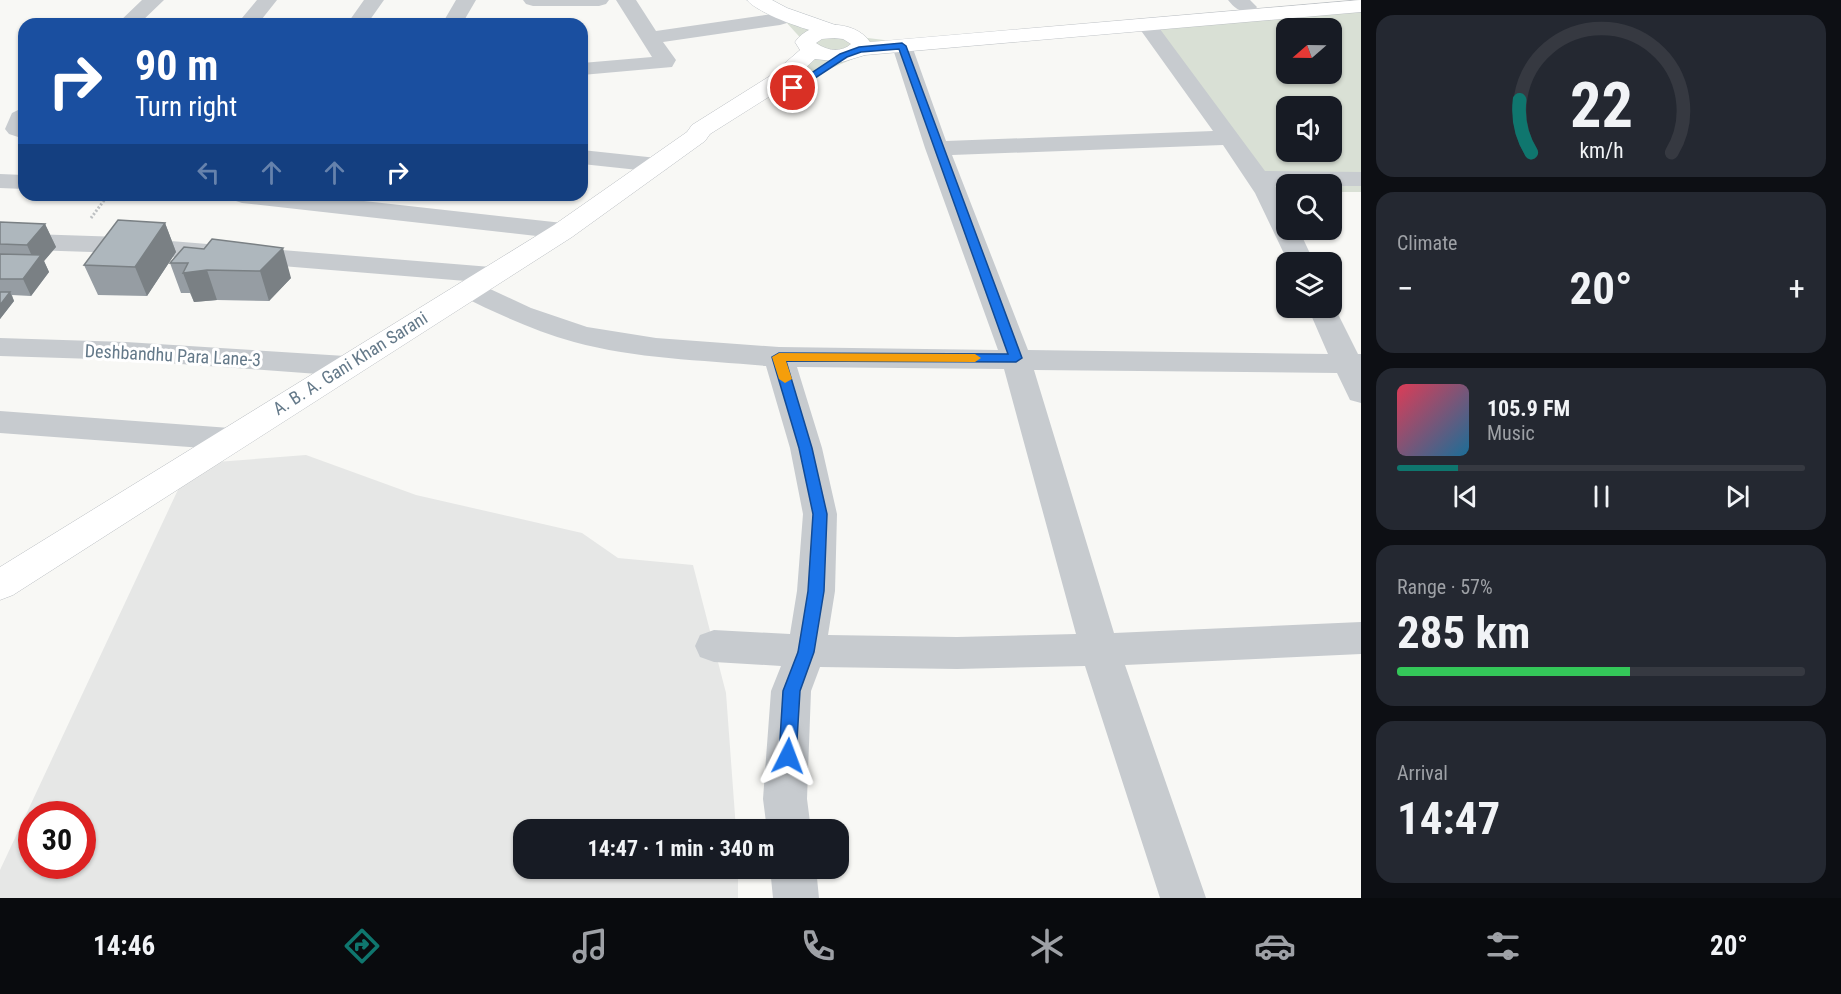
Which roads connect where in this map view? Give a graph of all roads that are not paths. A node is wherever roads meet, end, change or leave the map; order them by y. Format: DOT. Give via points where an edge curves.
graph roads {
  1 [pos="154,0"];
  2 [pos="267,0"];
  3 [pos="374,0"];
  4 [pos="466,0"];
  5 [pos="599,0"];
  6 [pos="626,0"];
  7 [pos="1328,0"];
  8 [pos="758,1"];
  9 [pos="544,4"];
  10 [pos="1242,4"];
  11 [pos="1361,6"];
  12 [pos="134,18"];
  13 [pos="252,18"];
  14 [pos="361,18"];
  15 [pos="456,18"];
  16 [pos="780,19"];
  17 [pos="1147,25"];
  18 [pos="650,38"];
  19 [pos="848,43"];
  20 [pos="810,44"];
  21 [pos="902,46"];
  22 [pos="588,69"];
  23 [pos="697,136"];
  24 [pos="1230,138"];
  25 [pos="937,148"];
  26 [pos="588,158"];
  27 [pos="657,165"];
  28 [pos="1257,178"];
  29 [pos="588,179"];
  30 [pos="1361,179"];
  31 [pos="0,181"];
  32 [pos="18,182"];
  33 [pos="627,184"];
  34 [pos="296,201"];
  35 [pos="563,231"];
  36 [pos="0,241"];
  37 [pos="1296,252"];
  38 [pos="480,282"];
  39 [pos="1328,318"];
  40 [pos="0,347"];
  41 [pos="779,357"];
  42 [pos="1016,358"];
  43 [pos="1355,364"];
  44 [pos="345,366"];
  45 [pos="1361,393"];
  46 [pos="0,422"];
  47 [pos="230,439"];
  48 [pos="0,585"];
  49 [pos="1361,638"];
  50 [pos="714,646"];
  51 [pos="1100,651"];
  52 [pos="806,652"];
  53 [pos="788,819"];
  54 [pos="794,879"];
  55 [pos="796,898"];
  56 [pos="1183,898"];
  1 -- 12 [label="street"];
  2 -- 13 [label="street"];
  3 -- 14 [label="street"];
  4 -- 15 [label="street"];
  5 -- 9 [label="street"];
  6 -- 18 [label="street"];
  7 -- 10 [label="main road"];
  8 -- 16 [label="main road"];
  8 -- 19 [label="main road"];
  10 -- 19 [label="main road"];
  11 -- 17 [label="main road"];
  16 -- 18 [label="street"];
  16 -- 20 [label="main road"];
  17 -- 21 [label="main road"];
  17 -- 24 [label="street"];
  18 -- 22 [label="street" via="664,63"];
  19 -- 20 [label="main road" via="824,32"];
  19 -- 21 [label="main road"];
  19 -- 23 [label="main road, A. B. A. Gani Khan Sarani" via="793,88 709,134"];
  20 -- 23 [label="main road, A. B. A. Gani Khan Sarani" via="778,81 700,130"];
  21 -- 25 [label="street"];
  23 -- 27 [label="main road, A. B. A. Gani Khan Sarani"];
  24 -- 25 [label="street"];
  24 -- 28 [label="street"];
  25 -- 42 [label="street"];
  26 -- 27 [label="street"];
  27 -- 33 [label="main road, A. B. A. Gani Khan Sarani"];
  28 -- 30 [label="street"];
  28 -- 37 [label="street"];
  29 -- 33 [label="street"];
  31 -- 32 [label="street"];
  33 -- 35 [label="main road, A. B. A. Gani Khan Sarani"];
  34 -- 35 [label="street"];
  35 -- 38 [label="main road, A. B. A. Gani Khan Sarani"];
  36 -- 38 [label="street" via="122,245"];
  38 -- 41 [label="street" via="521,314 582,335 656,347"];
  38 -- 44 [label="main road, A. B. A. Gani Khan Sarani"];
  39 -- 43 [label="street"];
  40 -- 44 [label="street, Deshbandhu Para Lane-3"];
  41 -- 42 [label="street"];
  41 -- 52 [label="street" via="806,448 820,514 816,591"];
  42 -- 43 [label="street"];
  42 -- 51 [label="street"];
  43 -- 45 [label="street"];
  44 -- 47 [label="main road, A. B. A. Gani Khan Sarani"];
  46 -- 47 [label="street"];
  47 -- 48 [label="main road, A. B. A. Gani Khan Sarani"];
  49 -- 51 [label="street"];
  50 -- 52 [label="street"];
  51 -- 52 [label="street"];
  51 -- 56 [label="street"];
  52 -- 53 [label="street" via="791,691 785,799"];
  54 -- 55 [label="street"];
}
